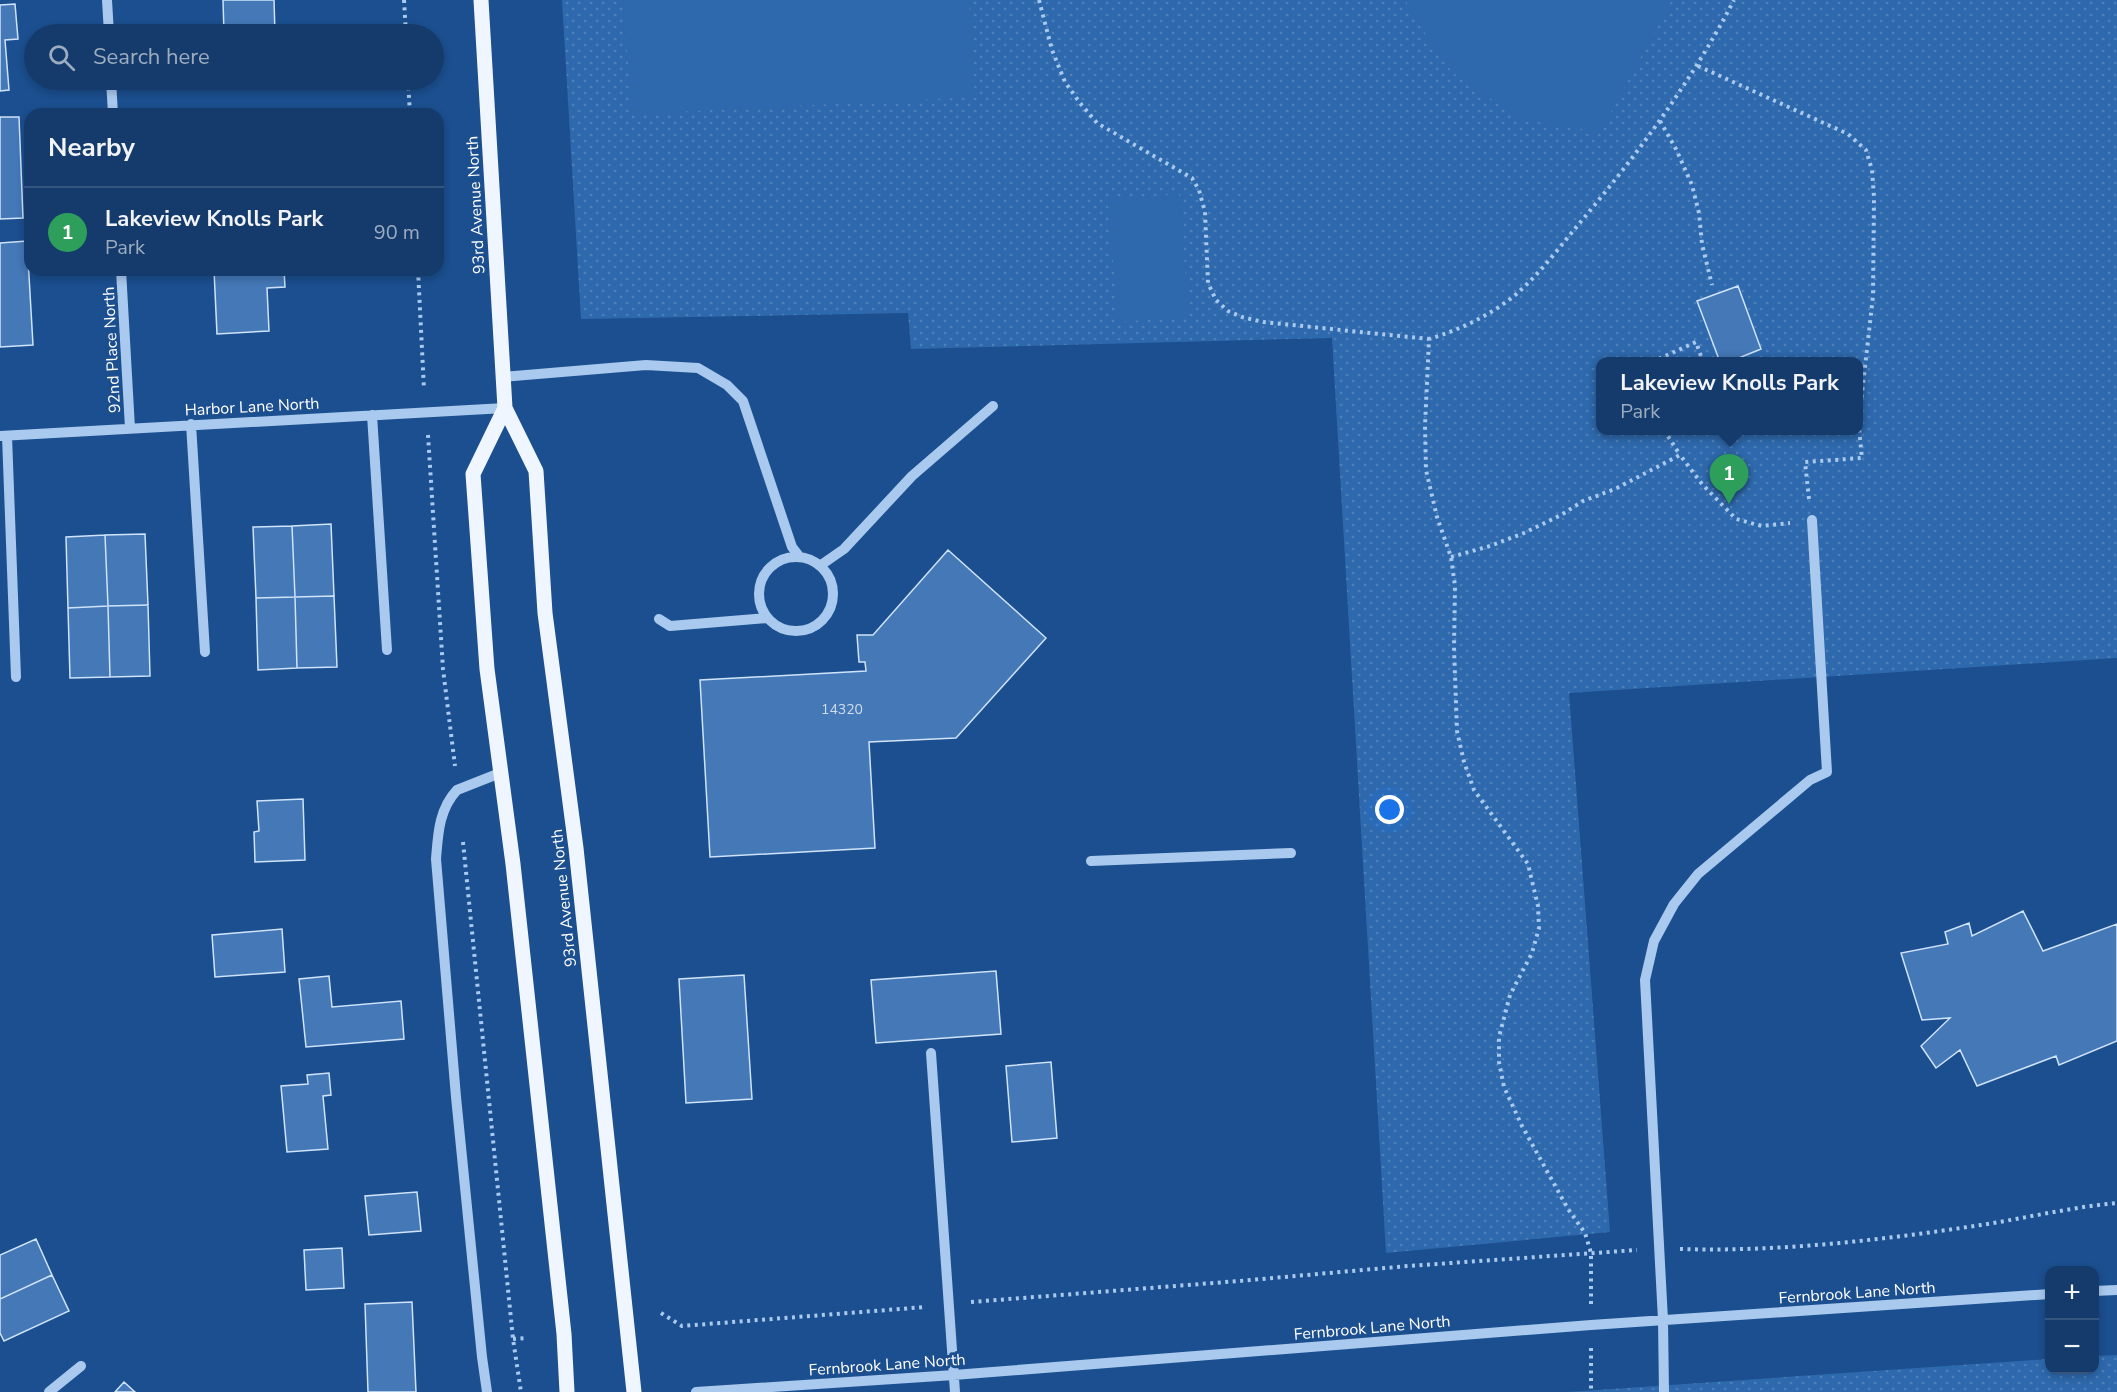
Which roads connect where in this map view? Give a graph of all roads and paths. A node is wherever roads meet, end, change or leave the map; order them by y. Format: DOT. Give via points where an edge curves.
graph roads {
  1 [pos="107,0"];
  2 [pos="404,0"];
  3 [pos="481,0"];
  4 [pos="1039,0"];
  5 [pos="1734,0"];
  6 [pos="108,24"];
  7 [pos="405,24"];
  8 [pos="1698,66"];
  9 [pos="112,90"];
  10 [pos="409,90"];
  11 [pos="113,108"];
  12 [pos="410,108"];
  13 [pos="1660,121"];
  14 [pos="122,276"];
  15 [pos="1712,285"];
  16 [pos="1429,339"];
  17 [pos="1663,357"];
  18 [pos="1701,357"];
  19 [pos="503,376"];
  20 [pos="1863,379"];
  21 [pos="993,406"];
  22 [pos="505,408"];
  23 [pos="372,415"];
  24 [pos="191,424"];
  25 [pos="130,428"];
  26 [pos="1667,435"];
  27 [pos="1860,435"];
  28 [pos="3,436"];
  29 [pos="1680,455"];
  30 [pos="1812,520"];
  31 [pos="799,556"];
  32 [pos="1451,557"];
  33 [pos="821,565"];
  34 [pos="768,618"];
  35 [pos="659,619"];
  36 [pos="387,650"];
  37 [pos="204,652"];
  38 [pos="16,677"];
  39 [pos="500,773"];
  40 [pos="1291,853"];
  41 [pos="1091,861"];
  42 [pos="931,1053"];
  43 [pos="2117,1203"];
  44 [pos="1659,1250"];
  45 [pos="1591,1253"];
  46 [pos="1591,1276"];
  47 [pos="2117,1290"];
  48 [pos="2099,1291"];
  49 [pos="2045,1294"];
  50 [pos="949,1304"];
  51 [pos="661,1312"];
  52 [pos="1663,1320"];
  53 [pos="526,1338"];
  54 [pos="513,1340"];
  55 [pos="1591,1365"];
  56 [pos="81,1366"];
  57 [pos="954,1375"];
  58 [pos="49,1392"];
  59 [pos="487,1392"];
  60 [pos="567,1392"];
  61 [pos="634,1392"];
  62 [pos="696,1392"];
  63 [pos="955,1392"];
  64 [pos="1591,1392"];
  65 [pos="1664,1392"];
  1 -- 6 [label="street"];
  2 -- 7 [label="path"];
  3 -- 19 [label="main road, 93rd Avenue North"];
  4 -- 16 [label="path" via="1052,50 1065,82 1080,104 1097,123 1192,178 1205,212 1208,283 1216,300 1228,311 1263,322"];
  5 -- 8 [label="path"];
  8 -- 13 [label="path"];
  8 -- 20 [label="path" via="1848,134 1866,150 1872,170 1874,254"];
  9 -- 11 [label="street"];
  10 -- 12 [label="path"];
  13 -- 15 [label="path" via="1692,185"];
  13 -- 16 [label="path" via="1605,193 1515,295 1491,313"];
  14 -- 25 [label="street, 92nd Place North"];
  16 -- 32 [label="path" via="1426,470"];
  17 -- 18 [label="path" via="1696,342"];
  19 -- 22 [label="main road, 93rd Avenue North"];
  19 -- 31 [label="street" via="646,365 698,368 727,385 743,401 792,547"];
  21 -- 33 [label="street" via="912,476 844,549"];
  22 -- 23 [label="street, Harbor Lane North"];
  22 -- 39 [label="main road, 93rd Avenue North" via="473,474 487,669"];
  22 -- 61 [label="main road, 93rd Avenue North" via="536,471 545,613 576,848"];
  23 -- 24 [label="street, Harbor Lane North"];
  23 -- 36 [label="street"];
  24 -- 25 [label="street, Harbor Lane North"];
  24 -- 37 [label="street"];
  25 -- 28 [label="street, Harbor Lane North"];
  26 -- 29 [label="path"];
  27 -- 30 [label="path" via="1862,458 1805,462"];
  28 -- 38 [label="street"];
  29 -- 30 [label="path" via="1736,519 1762,526"];
  29 -- 32 [label="path" via="1524,533"];
  30 -- 44 [label="street" via="1827,772 1810,780 1698,874 1674,904 1654,941 1645,980"];
  31 -- 33 [label="street"];
  31 -- 34 [label="street" via="775,562 760,582 761,608"];
  32 -- 45 [label="path" via="1457,731 1464,762 1474,790 1528,864 1538,906 1539,928 1532,953 1510,995 1499,1037 1504,1088 1563,1200 1586,1233"];
  33 -- 34 [label="street" via="829,575 834,593 823,621 801,631 777,626"];
  34 -- 35 [label="street" via="670,626"];
  39 -- 59 [label="street" via="453,795 439,822 436,859"];
  39 -- 60 [label="main road, 93rd Avenue North" via="564,1334"];
  40 -- 41 [label="street"];
  42 -- 50 [label="street"];
  43 -- 44 [label="path" via="1859,1241 1729,1250"];
  44 -- 45 [label="path"];
  44 -- 52 [label="street"];
  45 -- 46 [label="path"];
  45 -- 50 [label="path"];
  47 -- 48 [label="street"];
  49 -- 52 [label="street, Fernbrook Lane North"];
  50 -- 51 [label="path" via="682,1326"];
  50 -- 57 [label="street"];
  52 -- 57 [label="street, Fernbrook Lane North"];
  52 -- 65 [label="street"];
  53 -- 54 [label="path"];
  55 -- 64 [label="path"];
  56 -- 58 [label="street"];
  57 -- 62 [label="street, Fernbrook Lane North"];
  57 -- 63 [label="street"];
}
